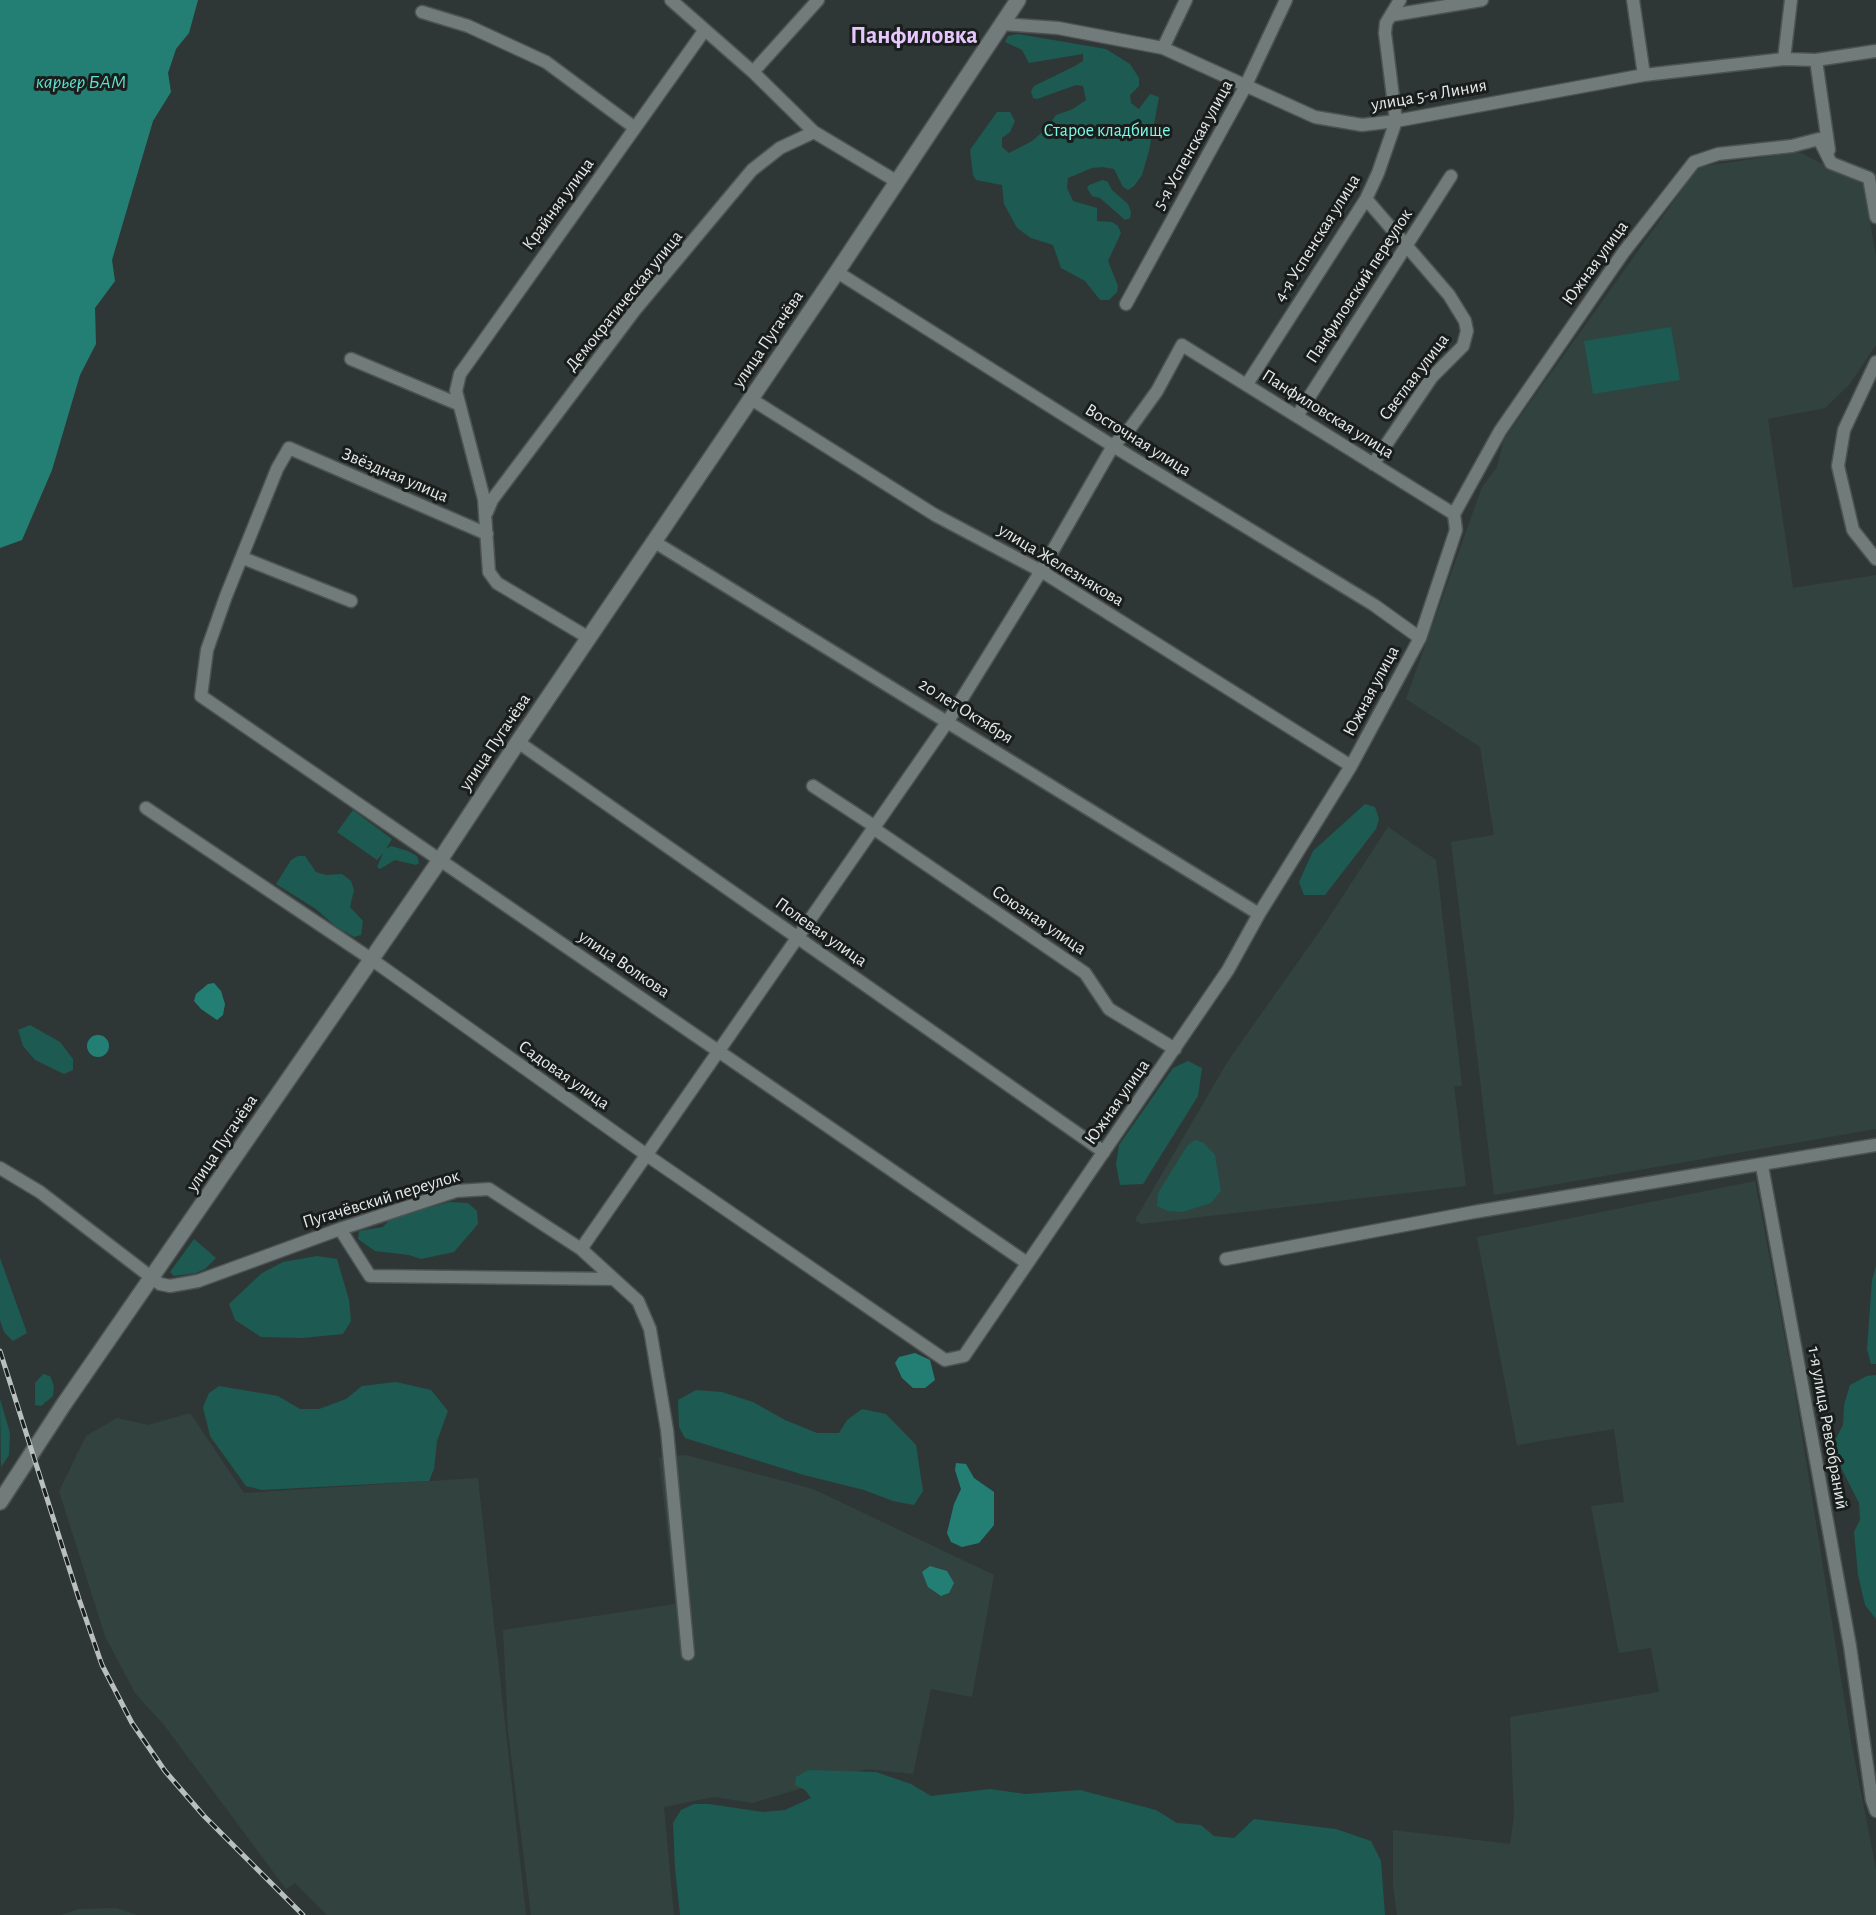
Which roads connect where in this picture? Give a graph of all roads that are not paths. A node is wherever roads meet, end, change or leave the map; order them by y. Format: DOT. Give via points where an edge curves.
graph roads {
  1 [pos="671,0"];
  2 [pos="818,0"];
  3 [pos="1018,0"];
  4 [pos="1186,0"];
  5 [pos="1286,0"];
  6 [pos="1400,0"];
  7 [pos="1482,0"];
  8 [pos="1633,0"];
  9 [pos="1791,0"];
  10 [pos="422,12"];
  11 [pos="1394,15"];
  12 [pos="1002,24"];
  13 [pos="704,31"];
  14 [pos="1163,48"];
  15 [pos="1876,51"];
  16 [pos="1784,58"];
  17 [pos="1816,60"];
  18 [pos="753,72"];
  19 [pos="1644,75"];
  20 [pos="1246,86"];
  21 [pos="1396,121"];
  22 [pos="635,128"];
  23 [pos="814,132"];
  24 [pos="1831,163"];
  25 [pos="1452,176"];
  26 [pos="896,181"];
  27 [pos="1365,199"];
  28 [pos="1876,217"];
  29 [pos="1407,246"];
  30 [pos="837,272"];
  31 [pos="1126,304"];
  32 [pos="351,359"];
  33 [pos="1876,362"];
  34 [pos="1246,384"];
  35 [pos="750,399"];
  36 [pos="458,404"];
  37 [pos="1297,416"];
  38 [pos="1113,446"];
  39 [pos="1373,464"];
  40 [pos="1454,514"];
  41 [pos="486,516"];
  42 [pos="487,534"];
  43 [pos="653,541"];
  44 [pos="243,558"];
  45 [pos="1876,559"];
  46 [pos="1041,571"];
  47 [pos="351,601"];
  48 [pos="589,638"];
  49 [pos="1420,638"];
  50 [pos="948,721"];
  51 [pos="518,741"];
  52 [pos="1351,766"];
  53 [pos="813,786"];
  54 [pos="146,808"];
  55 [pos="874,827"];
  56 [pos="440,860"];
  57 [pos="1259,914"];
  58 [pos="797,937"];
  59 [pos="371,959"];
  60 [pos="1175,1049"];
  61 [pos="717,1050"];
  62 [pos="1876,1145"];
  63 [pos="1104,1152"];
  64 [pos="648,1156"];
  65 [pos="1762,1166"];
  66 [pos="0,1168"];
  67 [pos="340,1229"];
  68 [pos="581,1249"];
  69 [pos="1226,1259"];
  70 [pos="1027,1263"];
  71 [pos="153,1278"];
  72 [pos="614,1279"];
  73 [pos="964,1356"];
  74 [pos="0,1502"];
  75 [pos="688,1654"];
  76 [pos="1876,1811"];
  1 -- 13 [label="street"];
  2 -- 18 [label="street"];
  3 -- 12 [label="street, улица Пугачёва"];
  4 -- 14 [label="street"];
  5 -- 20 [label="street, 5-я Успенская улица"];
  6 -- 11 [label="street, 4-я Успенская улица"];
  7 -- 11 [label="street"];
  8 -- 19 [label="street"];
  9 -- 16 [label="street"];
  10 -- 22 [label="street" via="468,26 546,62"];
  11 -- 21 [label="street, 4-я Успенская улица" via="1386,23 1385,33"];
  12 -- 14 [label="street, улица 5-я Линия" via="1058,28"];
  12 -- 26 [label="street, улица Пугачёва"];
  13 -- 18 [label="street"];
  13 -- 22 [label="street, Крайняя улица"];
  14 -- 20 [label="street, улица 5-я Линия"];
  15 -- 17 [label="street, улица 5-я Линия"];
  16 -- 17 [label="street, улица 5-я Линия"];
  16 -- 19 [label="street, улица 5-я Линия"];
  17 -- 24 [label="street"];
  18 -- 23 [label="street"];
  19 -- 21 [label="street, улица 5-я Линия"];
  20 -- 21 [label="street, улица 5-я Линия" via="1315,117 1362,125"];
  20 -- 31 [label="street, 5-я Успенская улица"];
  21 -- 27 [label="street, 4-я Успенская улица"];
  22 -- 36 [label="street, Крайняя улица" via="460,374"];
  23 -- 26 [label="street"];
  23 -- 41 [label="street, Демократическая улица" via="780,148 752,170 635,310 492,500"];
  24 -- 28 [label="street" via="1869,178"];
  24 -- 40 [label="street, Южная улица" via="1819,139 1718,154 1694,162 1623,253 1500,431"];
  25 -- 29 [label="street, Панфиловский переулок"];
  26 -- 30 [label="street, улица Пугачёва"];
  27 -- 29 [label="street, Светлая улица"];
  27 -- 34 [label="street, 4-я Успенская улица"];
  29 -- 37 [label="street, Панфиловский переулок"];
  29 -- 39 [label="street, Светлая улица" via="1449,295 1467,331 1463,346 1432,377"];
  30 -- 35 [label="street, улица Пугачёва"];
  30 -- 38 [label="street, Восточная улица"];
  32 -- 36 [label="street"];
  33 -- 45 [label="street" via="1844,430 1838,466 1853,530"];
  34 -- 37 [label="street, Панфиловская улица"];
  34 -- 38 [label="street, Панфиловская улица" via="1182,345 1157,391"];
  35 -- 43 [label="street, улица Пугачёва"];
  35 -- 46 [label="street, улица Железнякова" via="935,515"];
  36 -- 41 [label="street" via="472,445"];
  37 -- 39 [label="street, Панфиловская улица"];
  38 -- 46 [label="street"];
  38 -- 49 [label="street, Восточная улица" via="1374,605"];
  39 -- 40 [label="street, Панфиловская улица"];
  40 -- 49 [label="street, Южная улица" via="1456,530"];
  41 -- 42 [label="street"];
  42 -- 44 [label="street, Звёздная улица" via="289,448 277,468"];
  42 -- 48 [label="street" via="489,572 497,583"];
  43 -- 48 [label="street, улица Пугачёва"];
  43 -- 50 [label="street, 20 лет Октября"];
  44 -- 47 [label="street"];
  44 -- 56 [label="street, улица Волкова" via="207,650 201,696"];
  46 -- 50 [label="street"];
  46 -- 52 [label="street, улица Железнякова"];
  48 -- 51 [label="street, улица Пугачёва"];
  49 -- 52 [label="street, Южная улица"];
  50 -- 55 [label="street"];
  50 -- 57 [label="street, 20 лет Октября"];
  51 -- 56 [label="street, улица Пугачёва"];
  51 -- 58 [label="street, Полевая улица"];
  52 -- 57 [label="street, Южная улица"];
  53 -- 55 [label="street, Союзная улица"];
  54 -- 59 [label="street, Садовая улица"];
  55 -- 58 [label="street"];
  55 -- 60 [label="street, Союзная улица" via="1085,973 1109,1010"];
  56 -- 59 [label="street, улица Пугачёва"];
  56 -- 61 [label="street, улица Волкова"];
  57 -- 60 [label="street, Южная улица" via="1228,970"];
  58 -- 61 [label="street"];
  58 -- 63 [label="street, Полевая улица"];
  59 -- 64 [label="street, Садовая улица"];
  59 -- 71 [label="street, улица Пугачёва"];
  60 -- 63 [label="street, Южная улица"];
  61 -- 64 [label="street"];
  61 -- 70 [label="street, улица Волкова"];
  62 -- 65 [label="street"];
  63 -- 70 [label="street, Южная улица"];
  64 -- 68 [label="street"];
  64 -- 73 [label="street, Садовая улица" via="945,1360"];
  65 -- 69 [label="street" via="1483,1210"];
  65 -- 76 [label="street, 1-я улица Ревсобраний" via="1850,1646"];
  66 -- 71 [label="street, Пугачёвский переулок" via="40,1192"];
  67 -- 68 [label="street, Пугачёвский переулок" via="456,1191 489,1189"];
  67 -- 71 [label="street, Пугачёвский переулок" via="198,1281 170,1286"];
  67 -- 72 [label="street" via="370,1276"];
  68 -- 72 [label="street, Пугачёвский переулок"];
  70 -- 73 [label="street, Южная улица"];
  71 -- 74 [label="street, улица Пугачёва"];
  72 -- 75 [label="street, Пугачёвский переулок" via="638,1301 650,1329 661,1381"];
}
